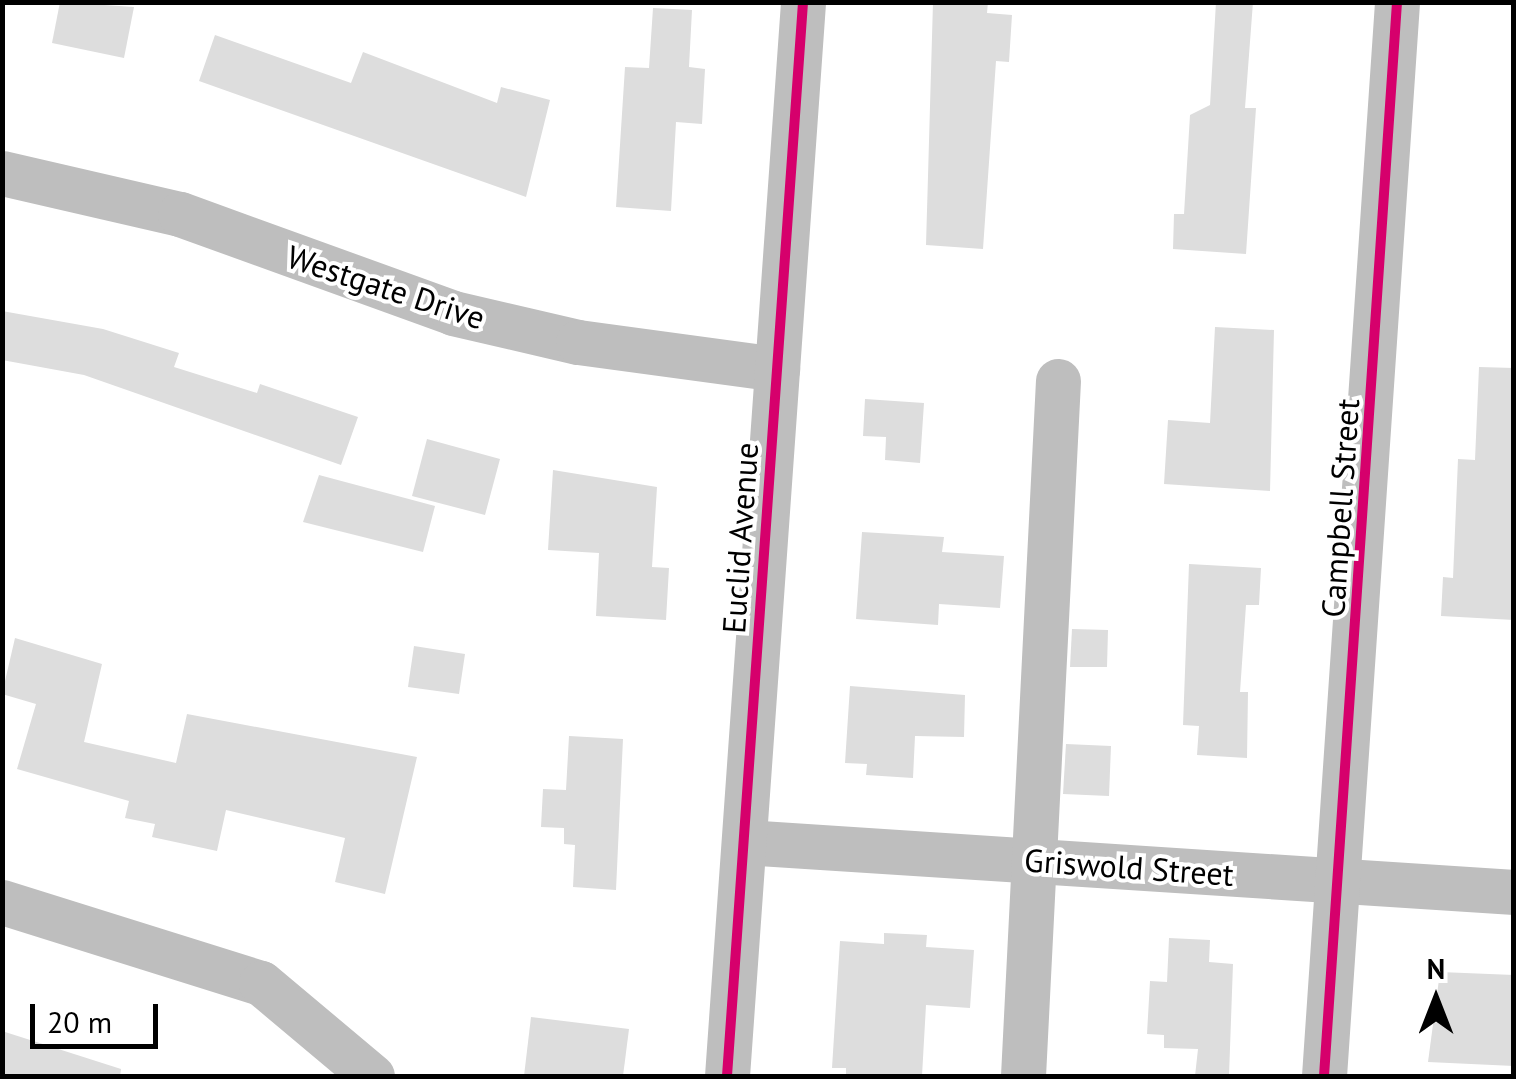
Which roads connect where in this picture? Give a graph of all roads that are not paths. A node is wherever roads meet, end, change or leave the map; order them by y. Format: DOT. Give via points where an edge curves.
graph roads {
  1 [pos="803,2"];
  2 [pos="1397,2"];
  3 [pos="2,173"];
  4 [pos="777,369"];
  5 [pos="1058,381"];
  6 [pos="744,842"];
  7 [pos="1036,859"];
  8 [pos="1334,884"];
  9 [pos="1514,892"];
  10 [pos="2,902"];
  11 [pos="372,1076"];
  12 [pos="727,1076"];
  13 [pos="1023,1076"];
  14 [pos="1324,1076"];
  1 -- 4 [label="street, Euclid Avenue"];
  2 -- 8 [label="street, Campbell Street"];
  3 -- 4 [label="street, Westgate Drive" via="180,214 453,313 578,342"];
  4 -- 6 [label="street, Euclid Avenue"];
  5 -- 7 [label="street"];
  6 -- 7 [label="street, Griswold Street"];
  6 -- 12 [label="street, Euclid Avenue"];
  7 -- 8 [label="street, Griswold Street"];
  7 -- 13 [label="street"];
  8 -- 9 [label="street, Griswold Street"];
  8 -- 14 [label="street, Campbell Street"];
  10 -- 11 [label="street" via="261,984"];
}
